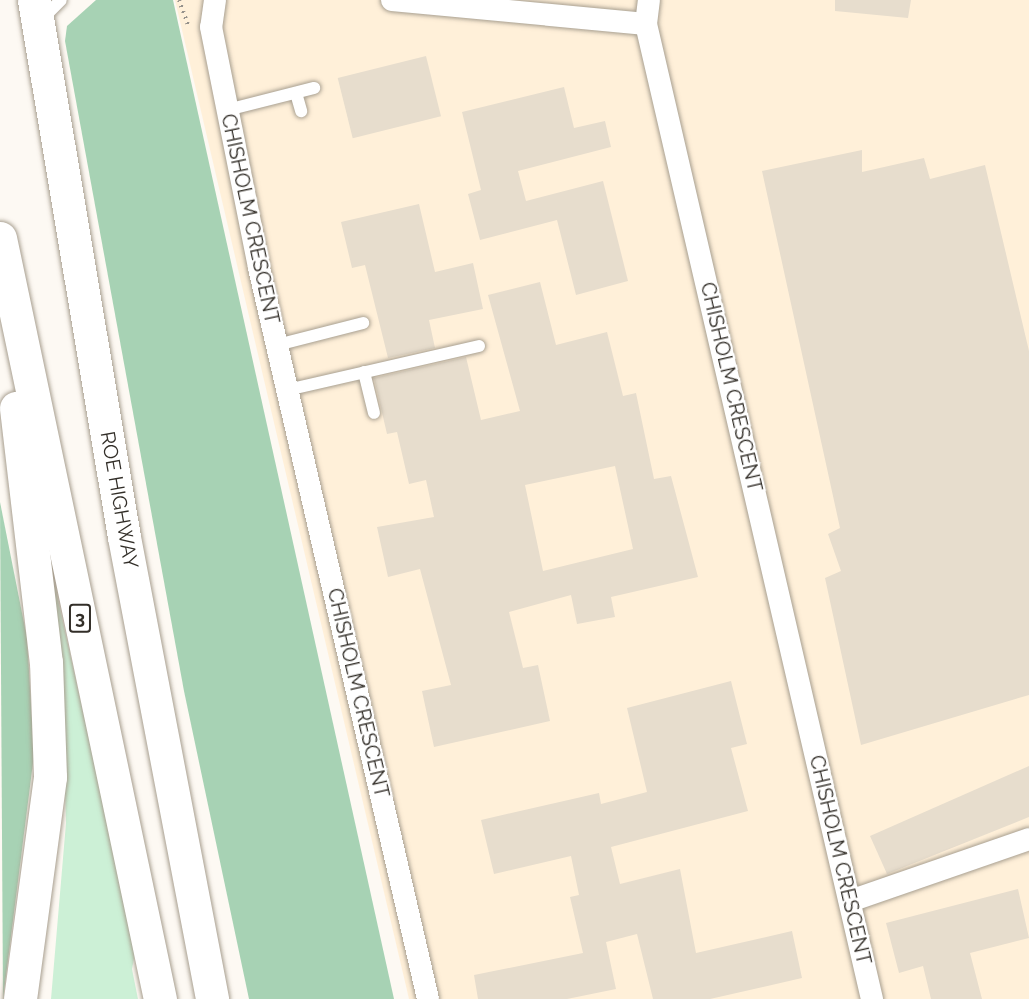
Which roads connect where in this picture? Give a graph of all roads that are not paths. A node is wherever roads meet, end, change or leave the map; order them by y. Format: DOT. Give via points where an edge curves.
graph roads {
  1 [pos="61,0"];
  2 [pos="215,0"];
  3 [pos="392,0"];
  4 [pos="649,0"];
  5 [pos="469,4"];
  6 [pos="36,13"];
  7 [pos="646,24"];
  8 [pos="314,88"];
  9 [pos="296,93"];
  10 [pos="227,110"];
  11 [pos="301,111"];
  12 [pos="0,238"];
  13 [pos="0,278"];
  14 [pos="363,323"];
  15 [pos="277,345"];
  16 [pos="479,345"];
  17 [pos="364,372"];
  18 [pos="288,390"];
  19 [pos="374,413"];
  20 [pos="1027,846"];
  21 [pos="850,901"];
  22 [pos="20,999"];
  23 [pos="160,999"];
  24 [pos="213,999"];
  25 [pos="428,999"];
  26 [pos="872,999"];
  1 -- 6 [label="lane"];
  2 -- 10 [label="street, CHISHOLM CRESCENT" via="210,27"];
  3 -- 5 [label="street"];
  4 -- 7 [label="street"];
  5 -- 7 [label="street"];
  6 -- 24 [label="highway, ROE HIGHWAY" via="124,537"];
  7 -- 21 [label="street, CHISHOLM CRESCENT"];
  8 -- 9 [label="lane"];
  9 -- 10 [label="lane"];
  9 -- 11 [label="lane"];
  10 -- 15 [label="street, CHISHOLM CRESCENT"];
  12 -- 23 [label="highway, 3"];
  13 -- 22 [label="highway" via="46,662 49,766"];
  14 -- 15 [label="lane"];
  15 -- 18 [label="street, CHISHOLM CRESCENT"];
  16 -- 17 [label="lane"];
  17 -- 18 [label="lane"];
  17 -- 19 [label="lane"];
  18 -- 25 [label="street, CHISHOLM CRESCENT"];
  20 -- 21 [label="street"];
  21 -- 26 [label="street, CHISHOLM CRESCENT"];
}
